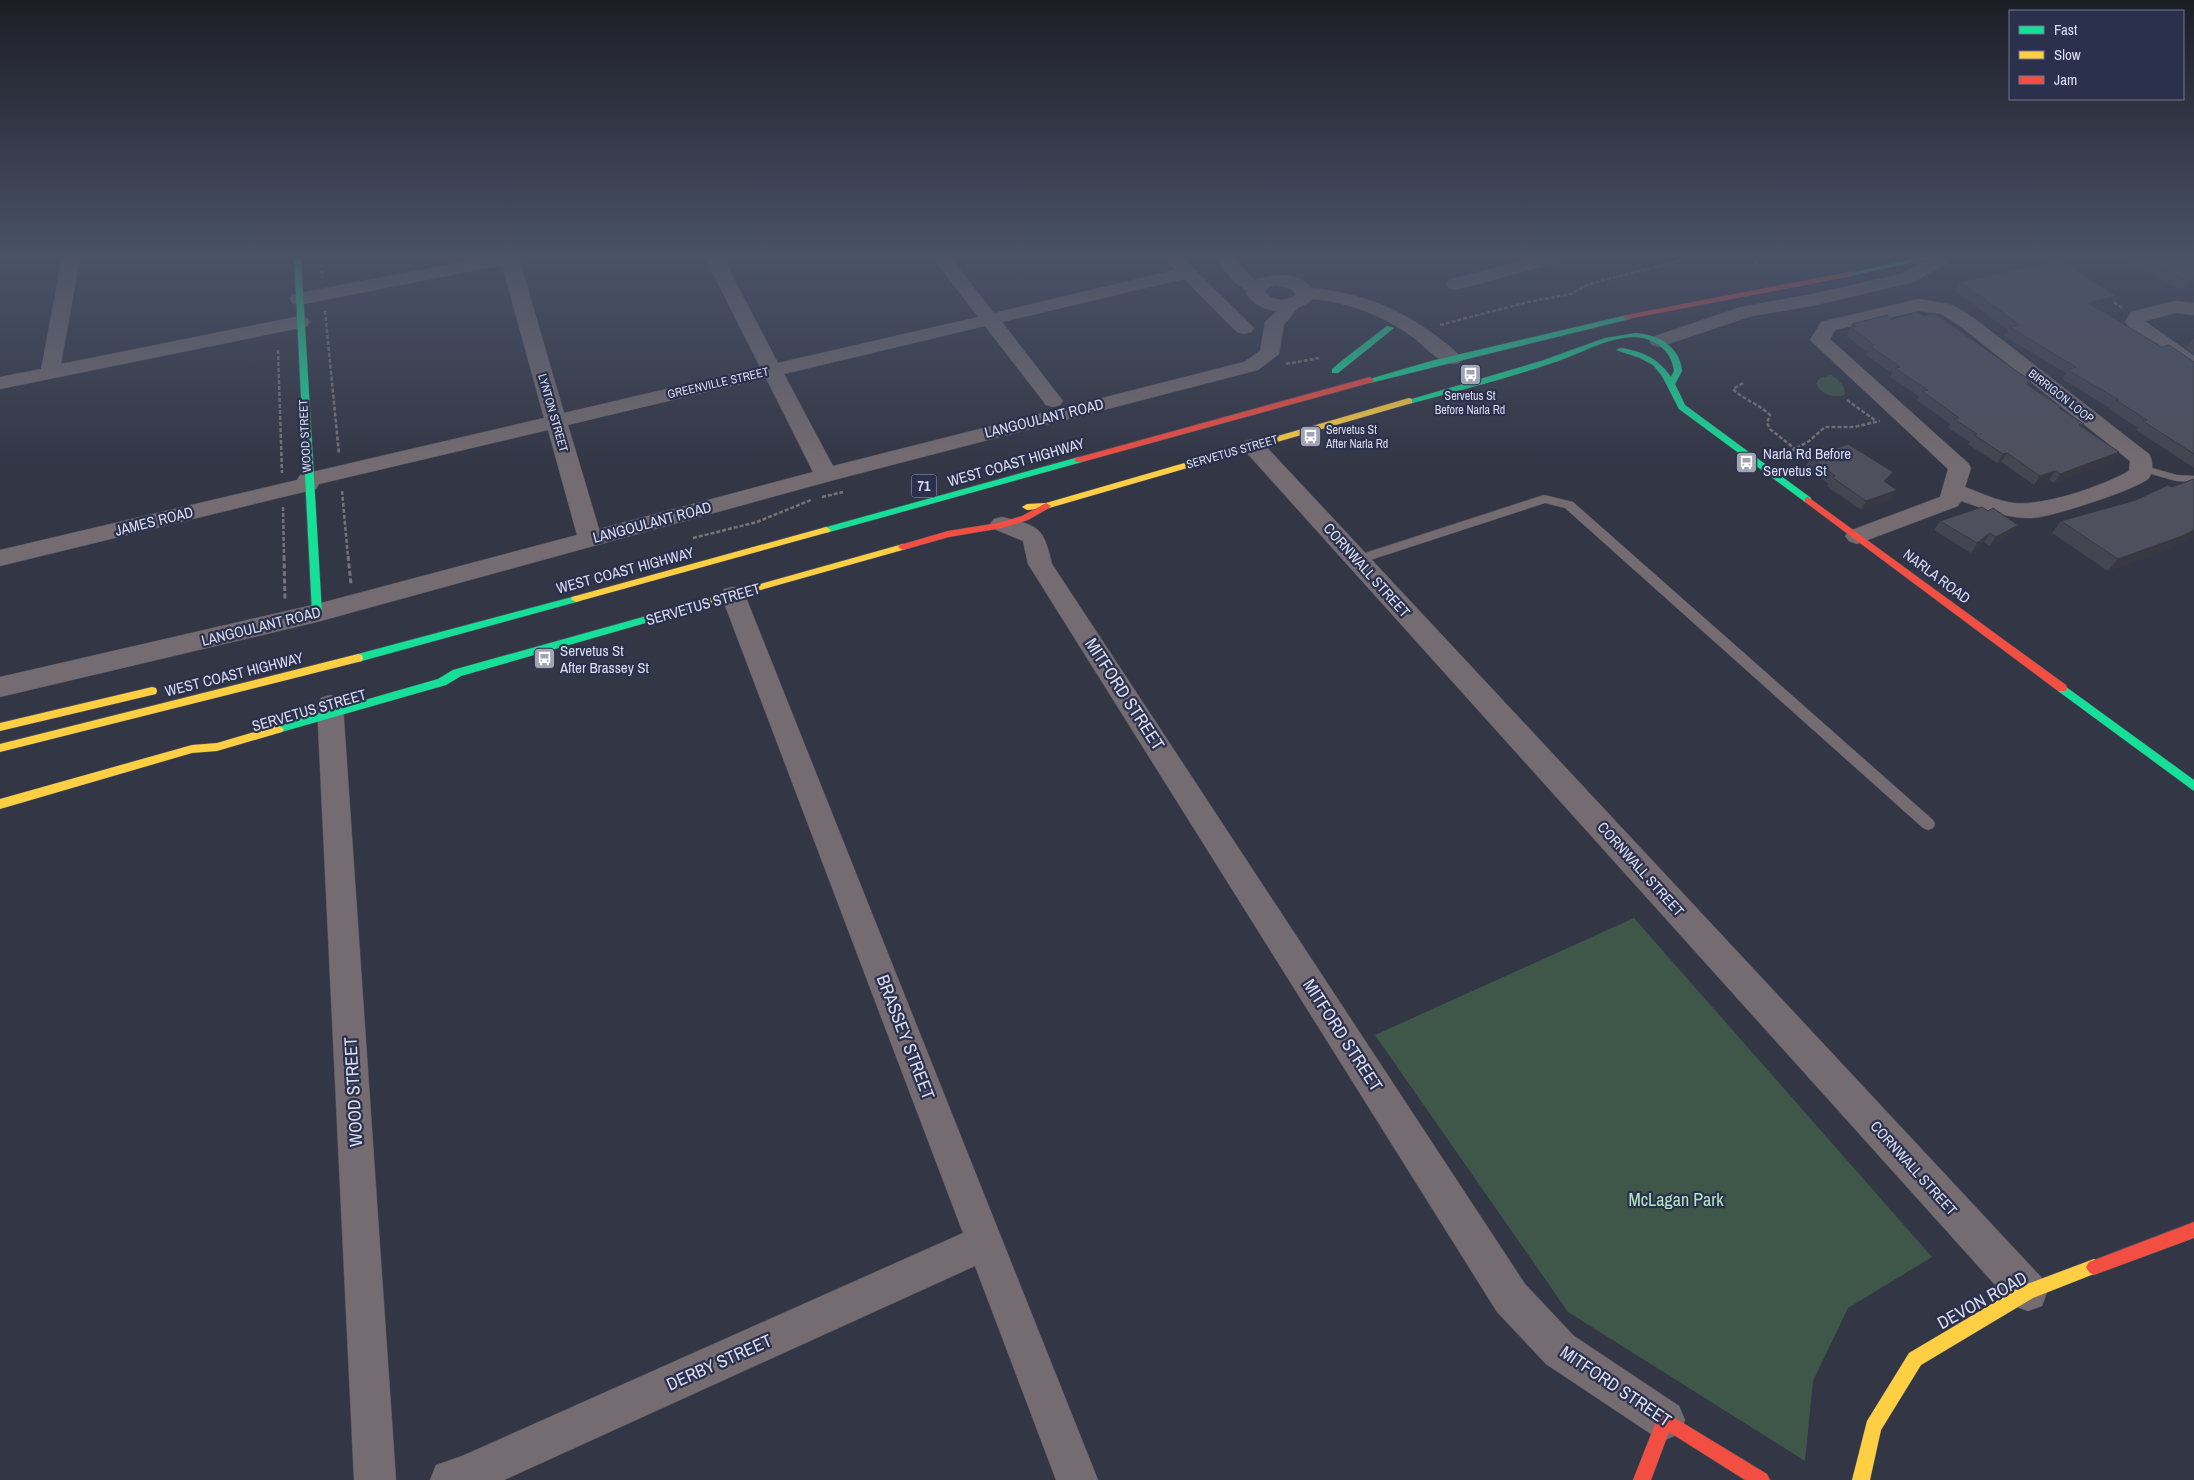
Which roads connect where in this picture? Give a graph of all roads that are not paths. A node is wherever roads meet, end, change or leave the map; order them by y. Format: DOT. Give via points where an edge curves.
graph roads {
  1 [pos="58,327"];
  2 [pos="275,327"];
  3 [pos="300,327"];
  4 [pos="529,327"];
  5 [pos="750,327"];
  6 [pos="958,327"];
  7 [pos="994,327"];
  8 [pos="1274,327"];
  9 [pos="1406,327"];
  10 [pos="1563,327"];
  11 [pos="1700,327"];
  12 [pos="1827,327"];
  13 [pos="1973,327"];
  14 [pos="2140,327"];
  15 [pos="1390,328"];
  16 [pos="1659,341"];
  17 [pos="1436,347"];
  18 [pos="1620,350"];
  19 [pos="1563,357"];
  20 [pos="1362,364"];
  21 [pos="2194,365"];
  22 [pos="772,370"];
  23 [pos="50,372"];
  24 [pos="0,383"];
  25 [pos="1671,384"];
  26 [pos="1052,401"];
  27 [pos="556,421"];
  28 [pos="1253,446"];
  29 [pos="2141,468"];
  30 [pos="826,475"];
  31 [pos="2194,479"];
  32 [pos="308,482"];
  33 [pos="1953,491"];
  34 [pos="1046,506"];
  35 [pos="1002,524"];
  36 [pos="948,534"];
  37 [pos="1857,536"];
  38 [pos="590,539"];
  39 [pos="0,558"];
  40 [pos="1357,560"];
  41 [pos="734,595"];
  42 [pos="317,613"];
  43 [pos="0,687"];
  44 [pos="164,688"];
  45 [pos="330,710"];
  46 [pos="0,727"];
  47 [pos="0,748"];
  48 [pos="2194,786"];
  49 [pos="0,804"];
  50 [pos="1928,824"];
  51 [pos="2194,1230"];
  52 [pos="985,1242"];
  53 [pos="2028,1292"];
  54 [pos="1665,1420"];
  55 [pos="1077,1479"];
  56 [pos="375,1480"];
  57 [pos="451,1480"];
  58 [pos="1642,1480"];
  59 [pos="1761,1480"];
  60 [pos="1861,1480"];
  1 -- 23 [label="street"];
  2 -- 23 [label="street"];
  3 -- 32 [label="main road, WOOD STREET"];
  4 -- 27 [label="street, LYNTON STREET"];
  5 -- 22 [label="street"];
  6 -- 22 [label="street, GREENVILLE STREET"];
  7 -- 26 [label="street"];
  8 -- 30 [label="street, LANGOULANT ROAD" via="1270,354 1251,366"];
  9 -- 17 [label="street"];
  10 -- 17 [label="main road, WEST COAST HIGHWAY / 71"];
  11 -- 16 [label="street, SERVETUS STREET"];
  12 -- 33 [label="street, BIRRIGON LOOP" via="1820,340 1960,468"];
  13 -- 29 [label="street, BIRRIGON LOOP" via="2141,458"];
  14 -- 21 [label="street"];
  15 -- 17 [label="street"];
  15 -- 20 [label="main road" via="1330,373"];
  16 -- 18 [label="main road, SERVETUS STREET"];
  16 -- 19 [label="main road, SERVETUS STREET" via="1641,334 1625,335"];
  16 -- 25 [label="main road" via="1677,360 1677,377"];
  17 -- 47 [label="main road, WEST COAST HIGHWAY / 71" via="327,667"];
  18 -- 19 [label="main road, SERVETUS STREET"];
  18 -- 25 [label="main road, NARLA ROAD" via="1637,352 1654,361"];
  19 -- 28 [label="main road, SERVETUS STREET"];
  22 -- 27 [label="street, GREENVILLE STREET"];
  22 -- 30 [label="street"];
  23 -- 24 [label="street"];
  25 -- 37 [label="main road, NARLA ROAD" via="1672,392 1682,407"];
  27 -- 32 [label="street, GREENVILLE STREET"];
  27 -- 38 [label="street, LYNTON STREET"];
  28 -- 34 [label="main road, SERVETUS STREET"];
  28 -- 40 [label="street, CORNWALL STREET"];
  29 -- 31 [label="lane" via="2176,478"];
  29 -- 33 [label="street" via="2140,474 2116,487 2034,511 2010,510"];
  30 -- 38 [label="street, LANGOULANT ROAD"];
  32 -- 39 [label="street, JAMES ROAD"];
  32 -- 42 [label="main road, WOOD STREET"];
  33 -- 37 [label="street" via="1950,501"];
  34 -- 35 [label="main road, SERVETUS STREET" via="1035,514"];
  34 -- 36 [label="main road, SERVETUS STREET" via="1030,506 963,525"];
  35 -- 36 [label="main road, SERVETUS STREET" via="969,533"];
  35 -- 54 [label="street, MITFORD STREET" via="1029,533 1034,539 1040,564 1511,1298 1560,1350"];
  36 -- 41 [label="main road, SERVETUS STREET"];
  37 -- 48 [label="main road, NARLA ROAD"];
  38 -- 42 [label="street, LANGOULANT ROAD"];
  40 -- 50 [label="lane" via="1544,500 1569,505"];
  40 -- 53 [label="street, CORNWALL STREET"];
  41 -- 45 [label="main road, SERVETUS STREET" via="458,673 442,682"];
  41 -- 52 [label="street, BRASSEY STREET"];
  42 -- 43 [label="street, LANGOULANT ROAD"];
  44 -- 46 [label="main road, WEST COAST HIGHWAY"];
  45 -- 49 [label="main road, SERVETUS STREET" via="217,746 192,749"];
  45 -- 56 [label="street, WOOD STREET"];
  51 -- 53 [label="main road, DEVON ROAD"];
  52 -- 55 [label="street, BRASSEY STREET"];
  52 -- 57 [label="street, DERBY STREET"];
  53 -- 60 [label="main road, DEVON ROAD" via="1916,1358 1873,1427"];
  54 -- 58 [label="main road"];
  54 -- 59 [label="main road, MITFORD STREET"];
}
